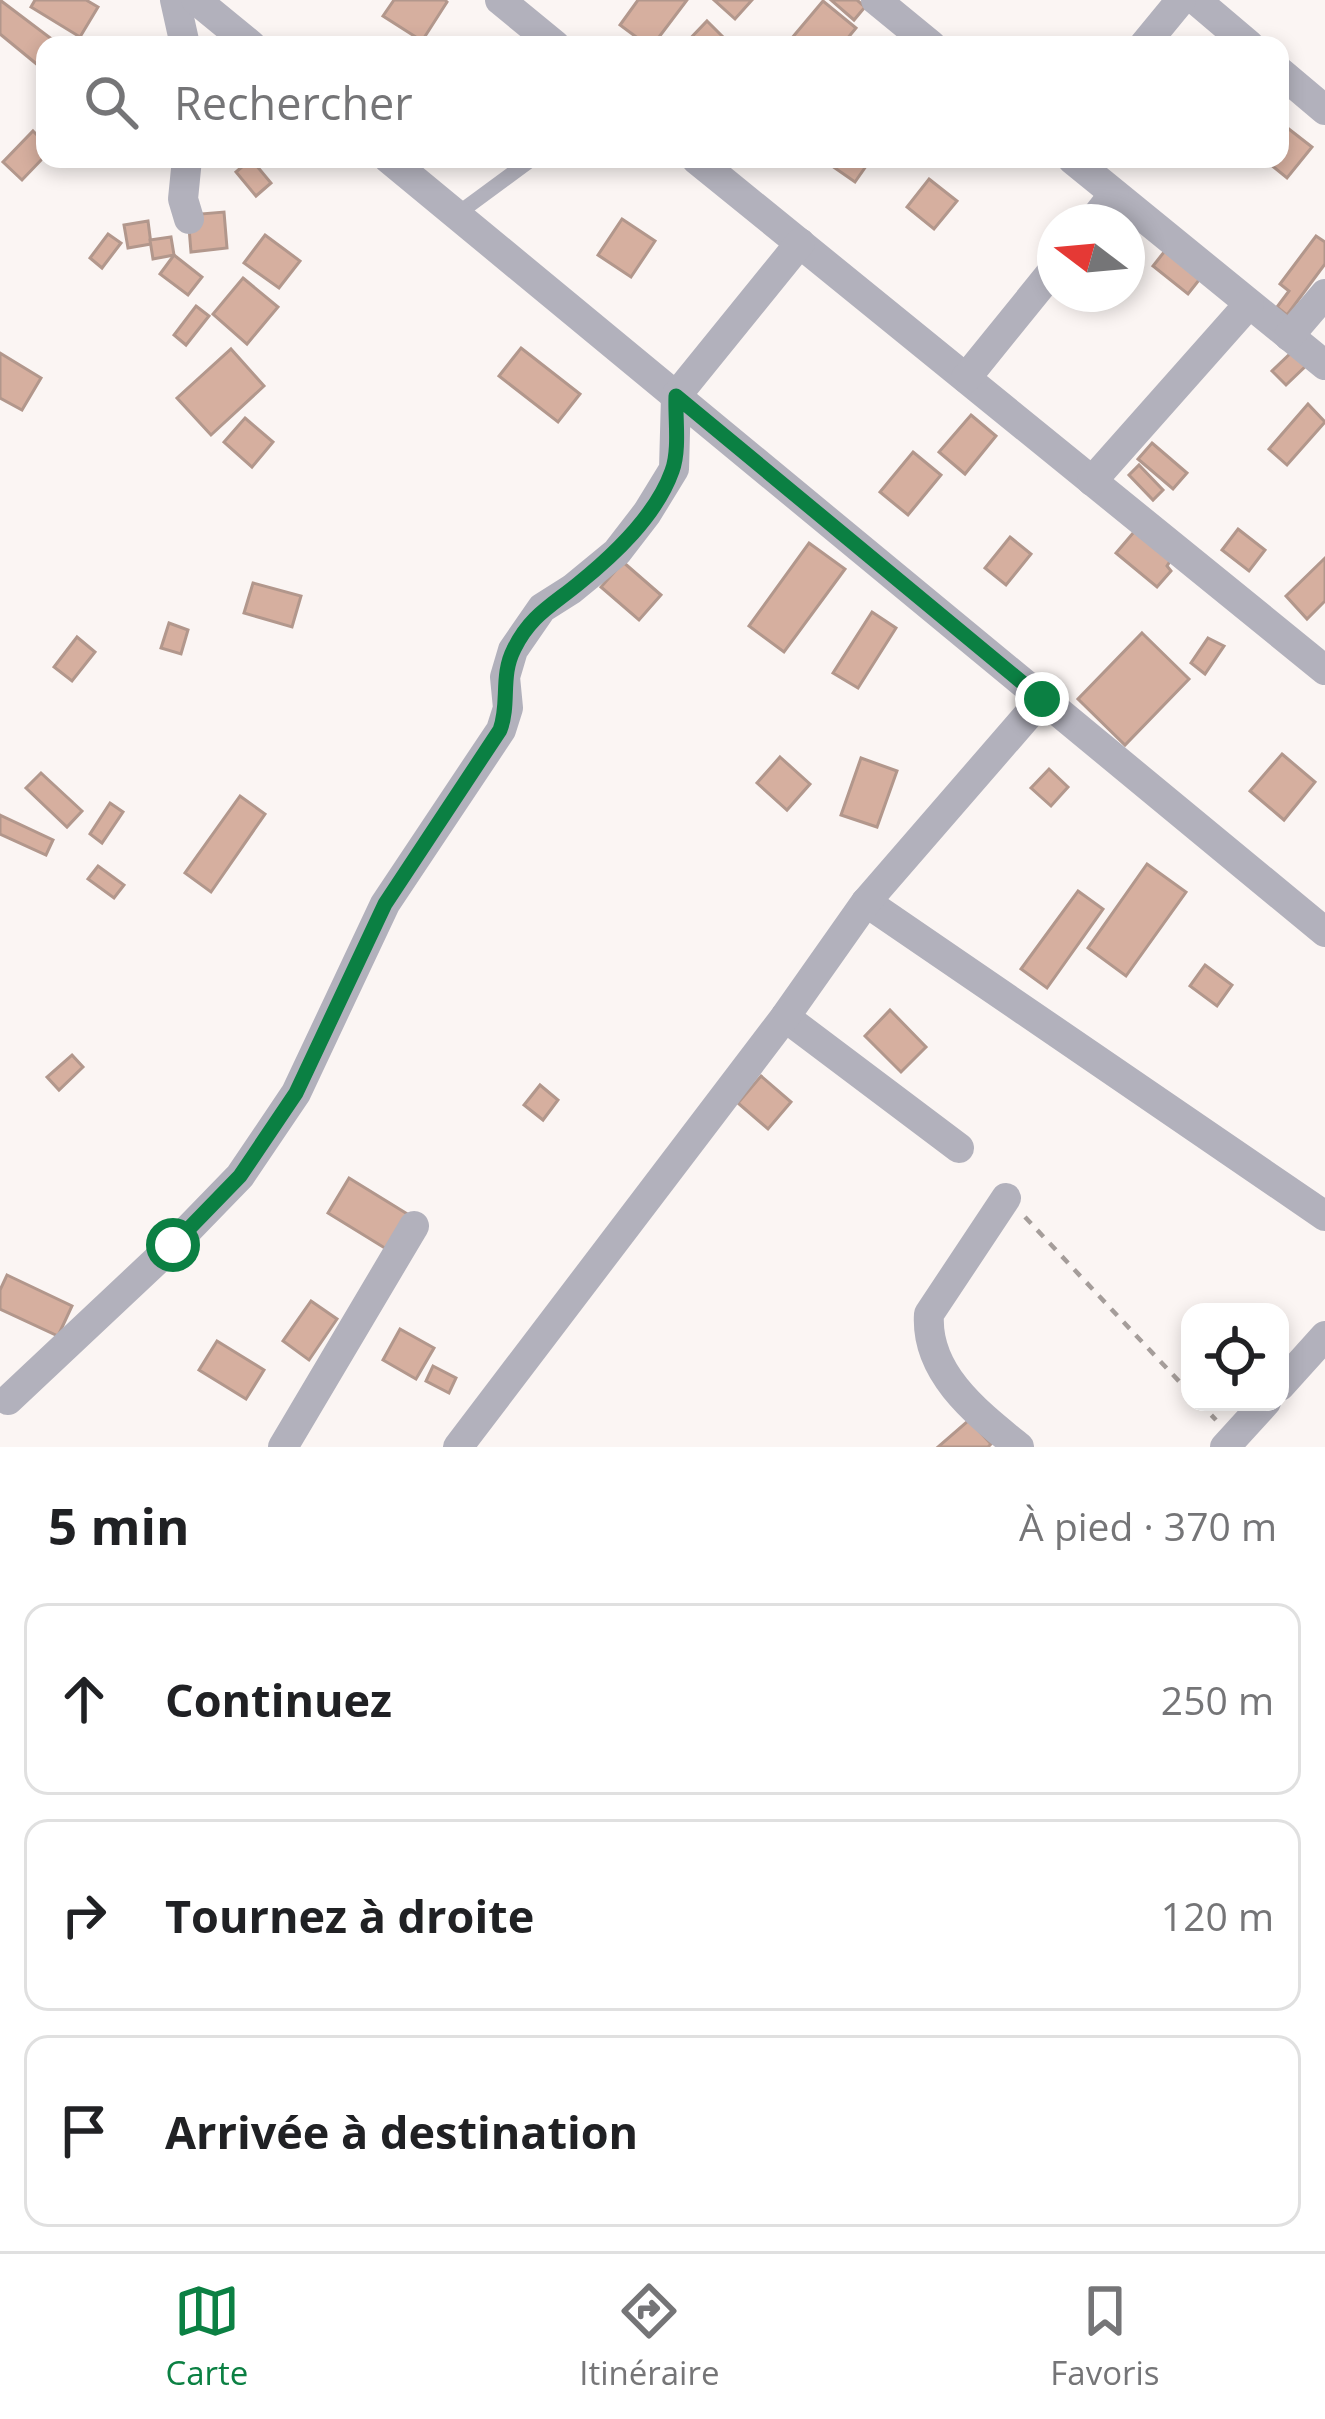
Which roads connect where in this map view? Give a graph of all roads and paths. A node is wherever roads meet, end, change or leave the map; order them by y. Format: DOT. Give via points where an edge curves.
graph roads {
  1 [pos="175,0"];
  2 [pos="196,0"];
  3 [pos="500,0"];
  4 [pos="876,0"];
  5 [pos="1181,0"];
  6 [pos="1196,0"];
  7 [pos="183,36"];
  8 [pos="240,36"];
  9 [pos="545,36"];
  10 [pos="921,36"];
  11 [pos="1151,36"];
  12 [pos="1238,36"];
  13 [pos="1289,80"];
  14 [pos="1325,110"];
  15 [pos="186,168"];
  16 [pos="400,168"];
  17 [pos="520,168"];
  18 [pos="707,168"];
  19 [pos="1083,168"];
  20 [pos="1114,194"];
  21 [pos="1106,204"];
  22 [pos="456,215"];
  23 [pos="189,219"];
  24 [pos="800,243"];
  25 [pos="1037,290"];
  26 [pos="1325,294"];
  27 [pos="1249,304"];
  28 [pos="1289,336"];
  29 [pos="1325,365"];
  30 [pos="966,378"];
  31 [pos="676,396"];
  32 [pos="1092,481"];
  33 [pos="1325,670"];
  34 [pos="1042,699"];
  35 [pos="866,902"];
  36 [pos="1325,932"];
  37 [pos="784,1017"];
  38 [pos="959,1148"];
  39 [pos="1006,1198"];
  40 [pos="1325,1216"];
  41 [pos="413,1226"];
  42 [pos="1325,1336"];
  43 [pos="1289,1376"];
  44 [pos="1181,1383"];
  45 [pos="8,1400"];
  46 [pos="1259,1411"];
  47 [pos="1234,1444"];
  48 [pos="283,1447"];
  49 [pos="458,1447"];
  50 [pos="1019,1447"];
  1 -- 7 [label="street"];
  2 -- 8 [label="street"];
  3 -- 9 [label="street"];
  4 -- 10 [label="street"];
  5 -- 11 [label="street"];
  6 -- 12 [label="street"];
  13 -- 14 [label="street"];
  15 -- 23 [label="street"];
  16 -- 22 [label="street"];
  17 -- 22 [label="lane"];
  18 -- 24 [label="street"];
  19 -- 20 [label="street"];
  20 -- 21 [label="street"];
  20 -- 27 [label="street"];
  22 -- 31 [label="street"];
  24 -- 30 [label="street"];
  24 -- 31 [label="street"];
  25 -- 30 [label="street"];
  26 -- 28 [label="street"];
  27 -- 28 [label="street"];
  27 -- 32 [label="street"];
  28 -- 29 [label="street"];
  30 -- 32 [label="street"];
  31 -- 34 [label="street"];
  31 -- 45 [label="street" via="674,469 617,551 542,608 513,650 500,730 385,904 296,1093 240,1176"];
  32 -- 33 [label="street"];
  34 -- 35 [label="street"];
  34 -- 36 [label="street"];
  35 -- 37 [label="street"];
  35 -- 40 [label="street"];
  37 -- 38 [label="street"];
  37 -- 49 [label="street"];
  39 -- 44 [label="path"];
  39 -- 50 [label="street" via="929,1314 928,1334 940,1369"];
  41 -- 48 [label="street"];
  42 -- 43 [label="street"];
  46 -- 47 [label="street"];
}
